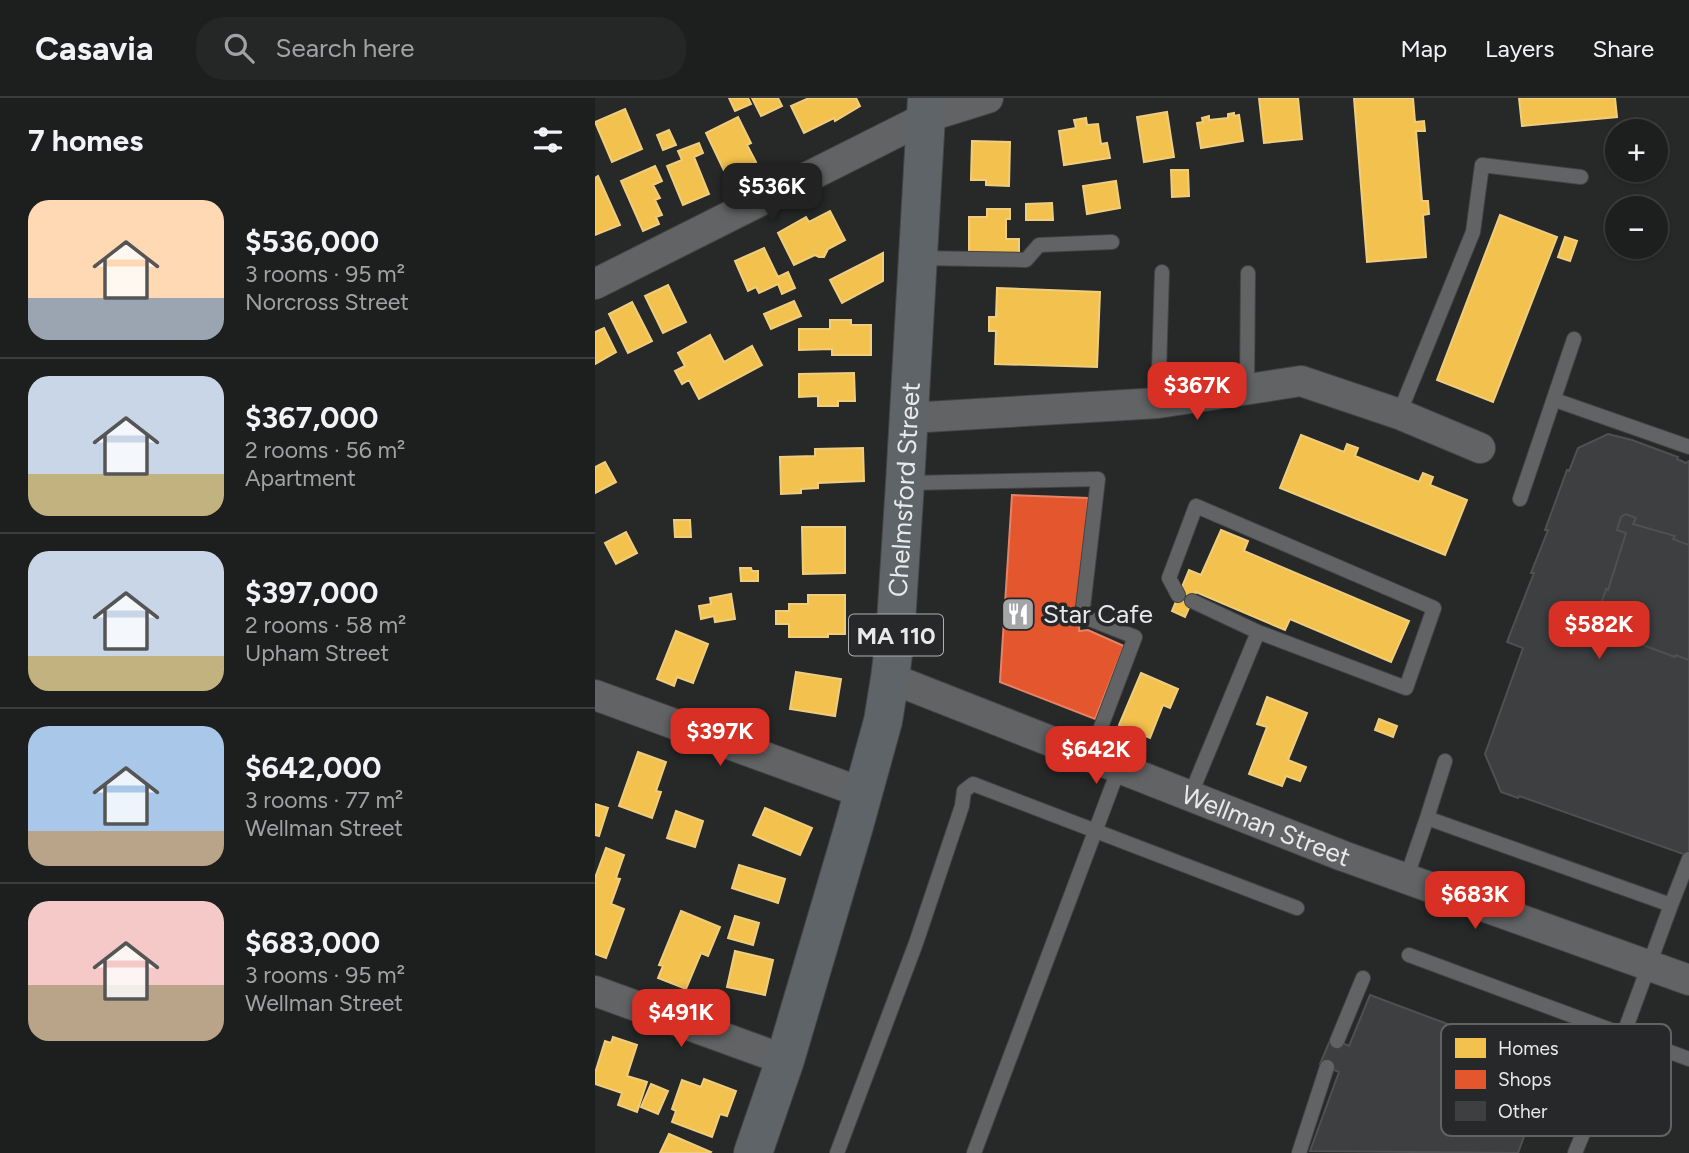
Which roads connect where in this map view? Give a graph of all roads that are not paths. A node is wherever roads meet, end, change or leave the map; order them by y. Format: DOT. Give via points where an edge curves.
graph roads {
  1 [pos="988,98"];
  2 [pos="927,108"];
  3 [pos="1580,177"];
  4 [pos="1112,242"];
  5 [pos="918,258"];
  6 [pos="1162,272"];
  7 [pos="1248,273"];
  8 [pos="595,284"];
  9 [pos="1574,339"];
  10 [pos="1247,389"];
  11 [pos="1555,400"];
  12 [pos="1157,403"];
  13 [pos="1399,414"];
  14 [pos="909,418"];
  15 [pos="1689,447"];
  16 [pos="1480,448"];
  17 [pos="905,483"];
  18 [pos="1520,499"];
  19 [pos="1258,632"];
  20 [pos="890,678"];
  21 [pos="595,695"];
  22 [pos="1090,757"];
  23 [pos="1445,761"];
  24 [pos="1119,768"];
  25 [pos="863,793"];
  26 [pos="1190,796"];
  27 [pos="1426,818"];
  28 [pos="1095,830"];
  29 [pos="1689,859"];
  30 [pos="1406,879"];
  31 [pos="1671,905"];
  32 [pos="1297,908"];
  33 [pos="1409,956"];
  34 [pos="1647,966"];
  35 [pos="1363,978"];
  36 [pos="1689,980"];
  37 [pos="595,991"];
  38 [pos="1598,1024"];
  39 [pos="1626,1024"];
  40 [pos="1337,1041"];
  41 [pos="1671,1052"];
  42 [pos="1689,1059"];
  43 [pos="785,1060"];
  44 [pos="1327,1067"];
  45 [pos="1582,1136"];
  46 [pos="753,1153"];
  47 [pos="837,1153"];
  48 [pos="974,1153"];
  49 [pos="1299,1153"];
  50 [pos="1575,1153"];
  1 -- 2 [label="street"];
  2 -- 5 [label="main road, Chelmsford Street / MA 110"];
  2 -- 8 [label="street"];
  3 -- 13 [label="lane" via="1482,165 1473,232"];
  4 -- 5 [label="lane" via="1039,245 1026,260"];
  5 -- 14 [label="main road, Chelmsford Street / MA 110"];
  6 -- 12 [label="lane"];
  7 -- 10 [label="lane"];
  9 -- 11 [label="lane"];
  10 -- 12 [label="street"];
  10 -- 13 [label="street" via="1301,382"];
  11 -- 15 [label="lane"];
  11 -- 18 [label="lane"];
  12 -- 14 [label="street"];
  13 -- 16 [label="street"];
  14 -- 17 [label="main road, Chelmsford Street / MA 110"];
  17 -- 20 [label="main road, Chelmsford Street / MA 110"];
  17 -- 22 [label="lane" via="1098,479 1082,616 1135,638"];
  19 -- 19 [label="lane" via="1406,688 1434,608 1196,506 1169,578 1185,598"];
  19 -- 26 [label="lane"];
  20 -- 22 [label="street, Wellman Street"];
  20 -- 25 [label="main road, Chelmsford Street / MA 110"];
  21 -- 25 [label="street"];
  22 -- 24 [label="street, Wellman Street"];
  23 -- 27 [label="lane"];
  24 -- 26 [label="street, Wellman Street"];
  24 -- 28 [label="lane"];
  25 -- 43 [label="main road, Chelmsford Street / MA 110"];
  26 -- 30 [label="street, Wellman Street"];
  27 -- 30 [label="lane"];
  27 -- 31 [label="lane"];
  28 -- 32 [label="lane"];
  28 -- 47 [label="lane" via="973,783 964,791 916,943"];
  28 -- 48 [label="lane"];
  29 -- 31 [label="lane"];
  30 -- 34 [label="street, Wellman Street"];
  31 -- 34 [label="lane"];
  33 -- 38 [label="lane"];
  34 -- 36 [label="street, Wellman Street"];
  34 -- 39 [label="lane"];
  35 -- 40 [label="lane"];
  37 -- 43 [label="street"];
  41 -- 42 [label="lane"];
  43 -- 46 [label="main road, Chelmsford Street / MA 110"];
  44 -- 49 [label="lane"];
  45 -- 50 [label="lane"];
}
